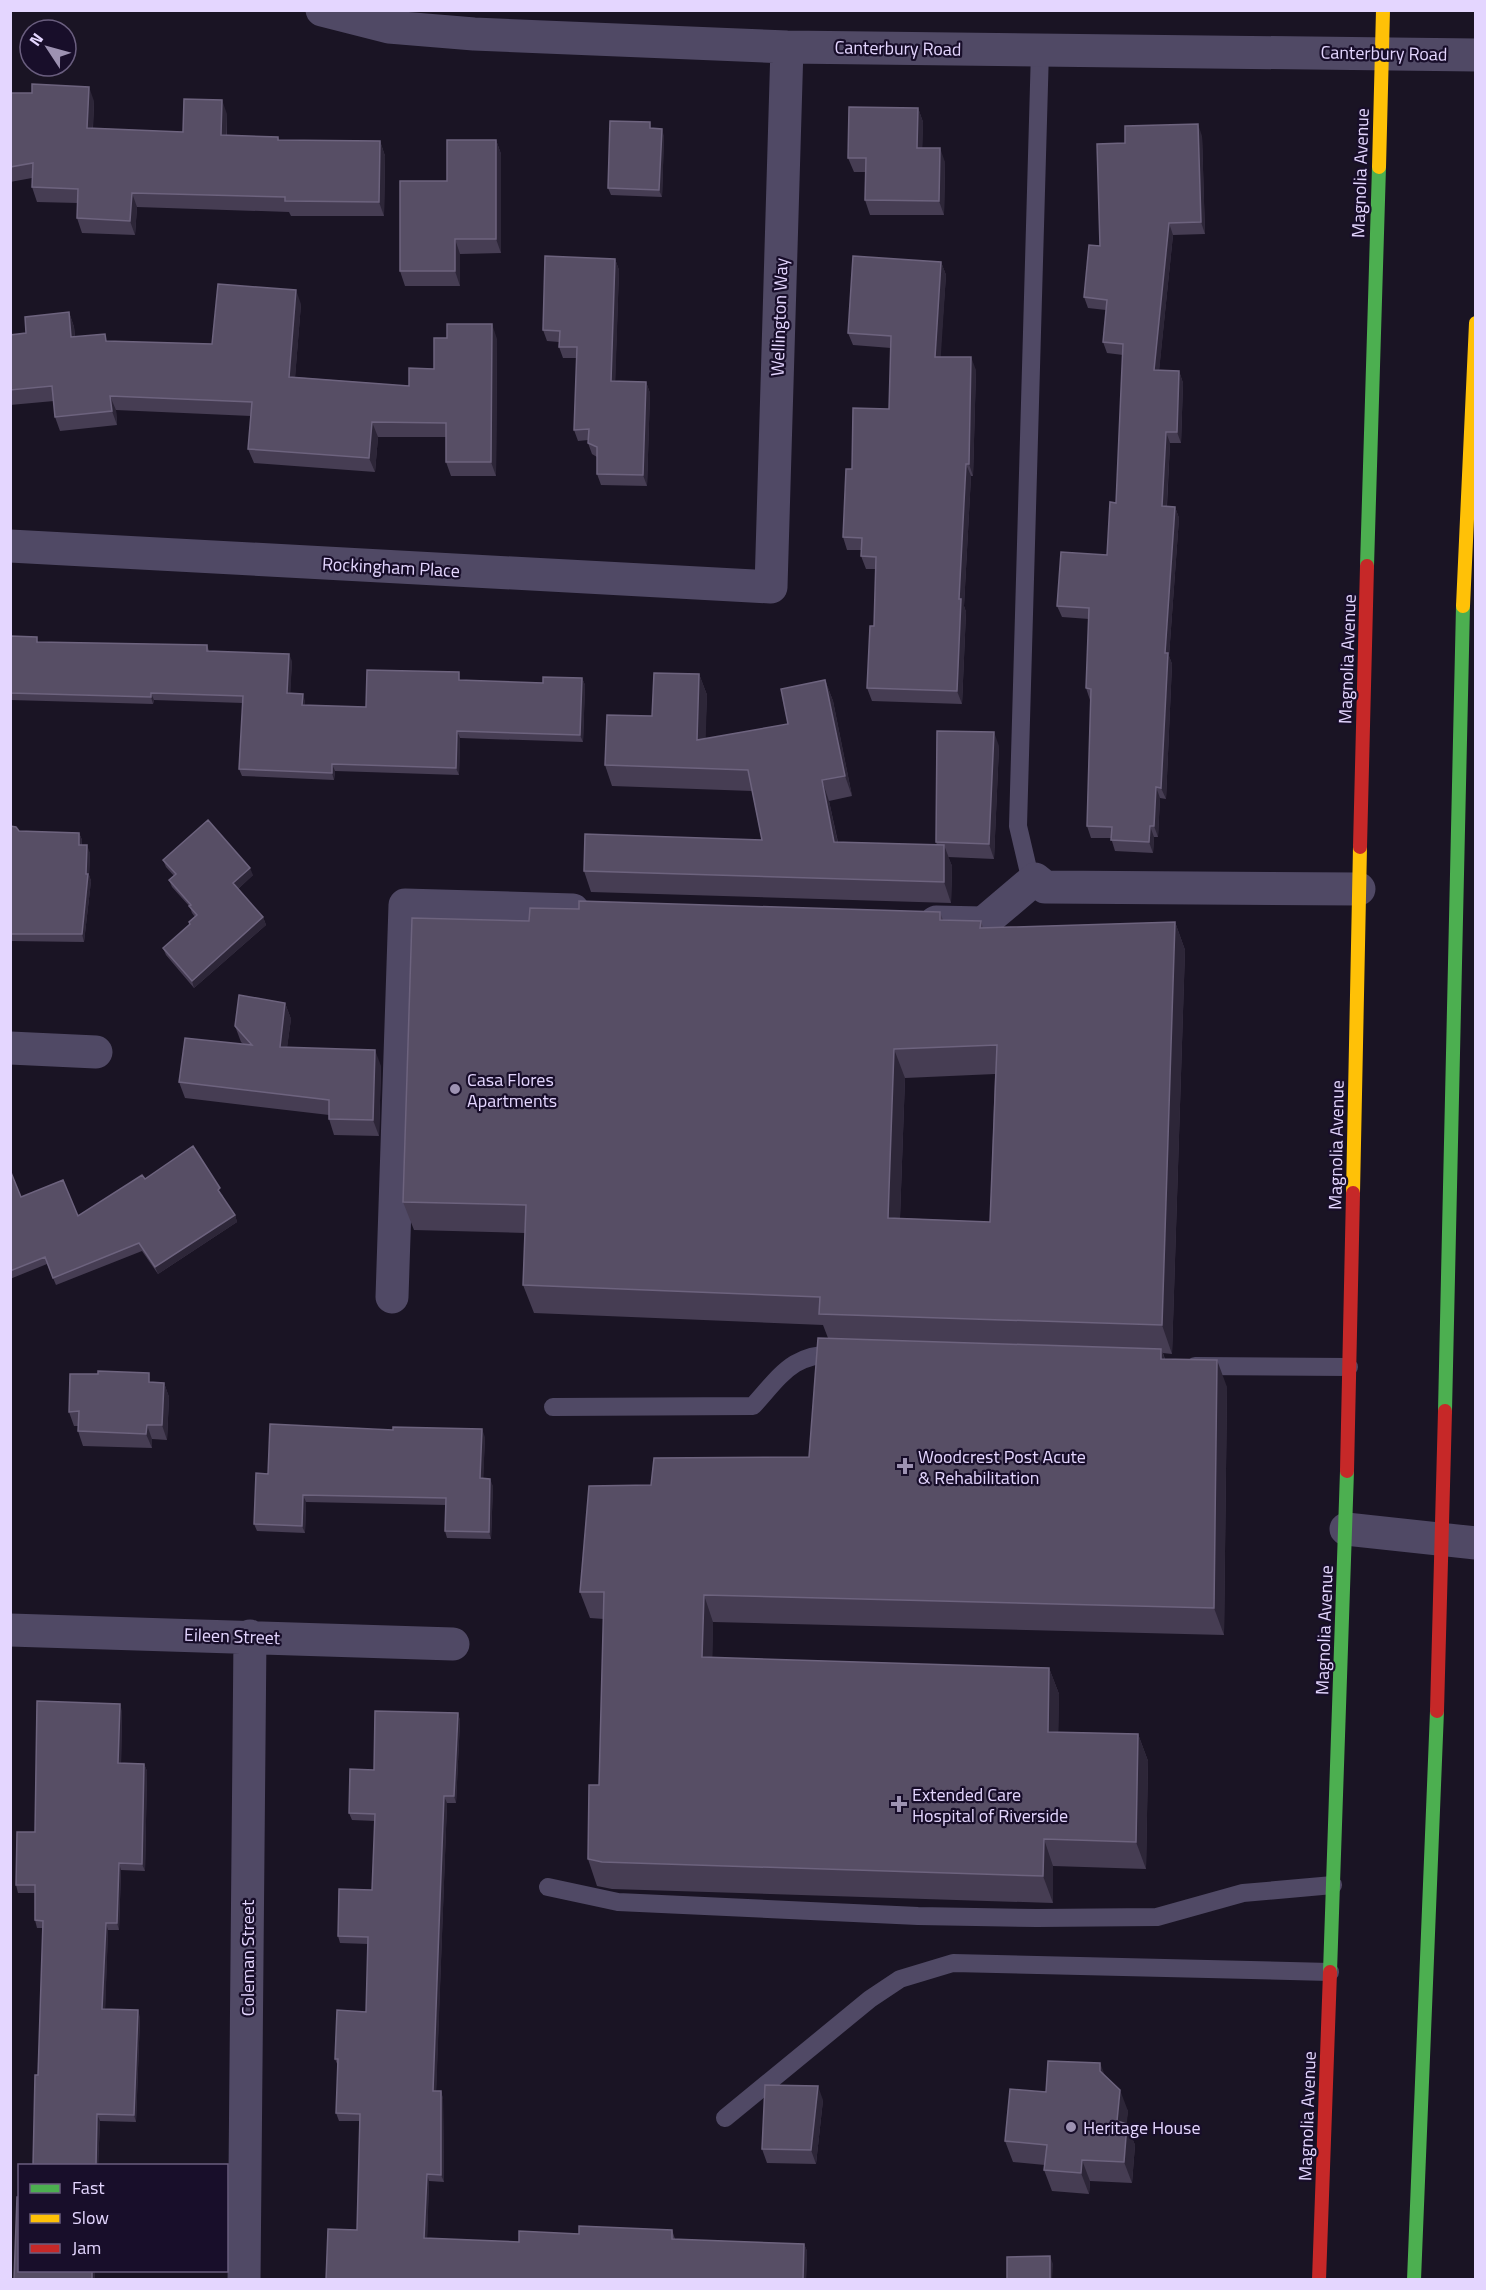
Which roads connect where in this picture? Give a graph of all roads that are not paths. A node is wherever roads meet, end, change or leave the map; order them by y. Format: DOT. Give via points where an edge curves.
graph roads {
  1 [pos="322,10"];
  2 [pos="1383,10"];
  3 [pos="786,47"];
  4 [pos="1040,50"];
  5 [pos="1381,52"];
  6 [pos="1476,55"];
  7 [pos="1476,323"];
  8 [pos="10,546"];
  9 [pos="771,587"];
  10 [pos="1468,670"];
  11 [pos="1035,879"];
  12 [pos="1359,889"];
  13 [pos="605,912"];
  14 [pos="912,921"];
  15 [pos="10,1048"];
  16 [pos="96,1052"];
  17 [pos="392,1297"];
  18 [pos="856,1354"];
  19 [pos="1182,1365"];
  20 [pos="1349,1367"];
  21 [pos="553,1407"];
  22 [pos="1346,1529"];
  23 [pos="1442,1540"];
  24 [pos="1476,1543"];
  25 [pos="10,1630"];
  26 [pos="250,1636"];
  27 [pos="453,1644"];
  28 [pos="1333,1885"];
  29 [pos="548,1887"];
  30 [pos="1330,1972"];
  31 [pos="725,2118"];
  32 [pos="244,2280"];
  33 [pos="1319,2280"];
  34 [pos="1414,2280"];
  1 -- 3 [label="street, Canterbury Road" via="389,27 474,34"];
  2 -- 5 [label="main road, Magnolia Avenue"];
  3 -- 4 [label="street, Canterbury Road"];
  3 -- 9 [label="street, Wellington Way"];
  4 -- 5 [label="street, Canterbury Road"];
  4 -- 11 [label="lane" via="1018,826 1029,873"];
  5 -- 6 [label="street, Canterbury Road"];
  5 -- 12 [label="main road, Magnolia Avenue"];
  7 -- 10 [label="main road"];
  8 -- 9 [label="street, Rockingham Place"];
  10 -- 23 [label="main road"];
  11 -- 12 [label="street" via="1045,887"];
  11 -- 14 [label="street" via="983,923"];
  12 -- 20 [label="main road, Magnolia Avenue"];
  13 -- 17 [label="street" via="405,905"];
  15 -- 16 [label="street"];
  18 -- 21 [label="lane" via="821,1353 790,1365 753,1406"];
  19 -- 20 [label="lane"];
  20 -- 22 [label="main road, Magnolia Avenue"];
  22 -- 23 [label="street"];
  22 -- 28 [label="main road, Magnolia Avenue"];
  23 -- 24 [label="street"];
  23 -- 34 [label="main road"];
  25 -- 26 [label="street, Eileen Street"];
  26 -- 27 [label="street, Eileen Street"];
  26 -- 32 [label="street, Coleman Street"];
  28 -- 29 [label="lane" via="1243,1893 1157,1917 1059,1918 918,1916 630,1902"];
  28 -- 30 [label="main road, Magnolia Avenue"];
  30 -- 31 [label="lane" via="953,1963 900,1980 870,1999"];
  30 -- 33 [label="main road, Magnolia Avenue"];
}
